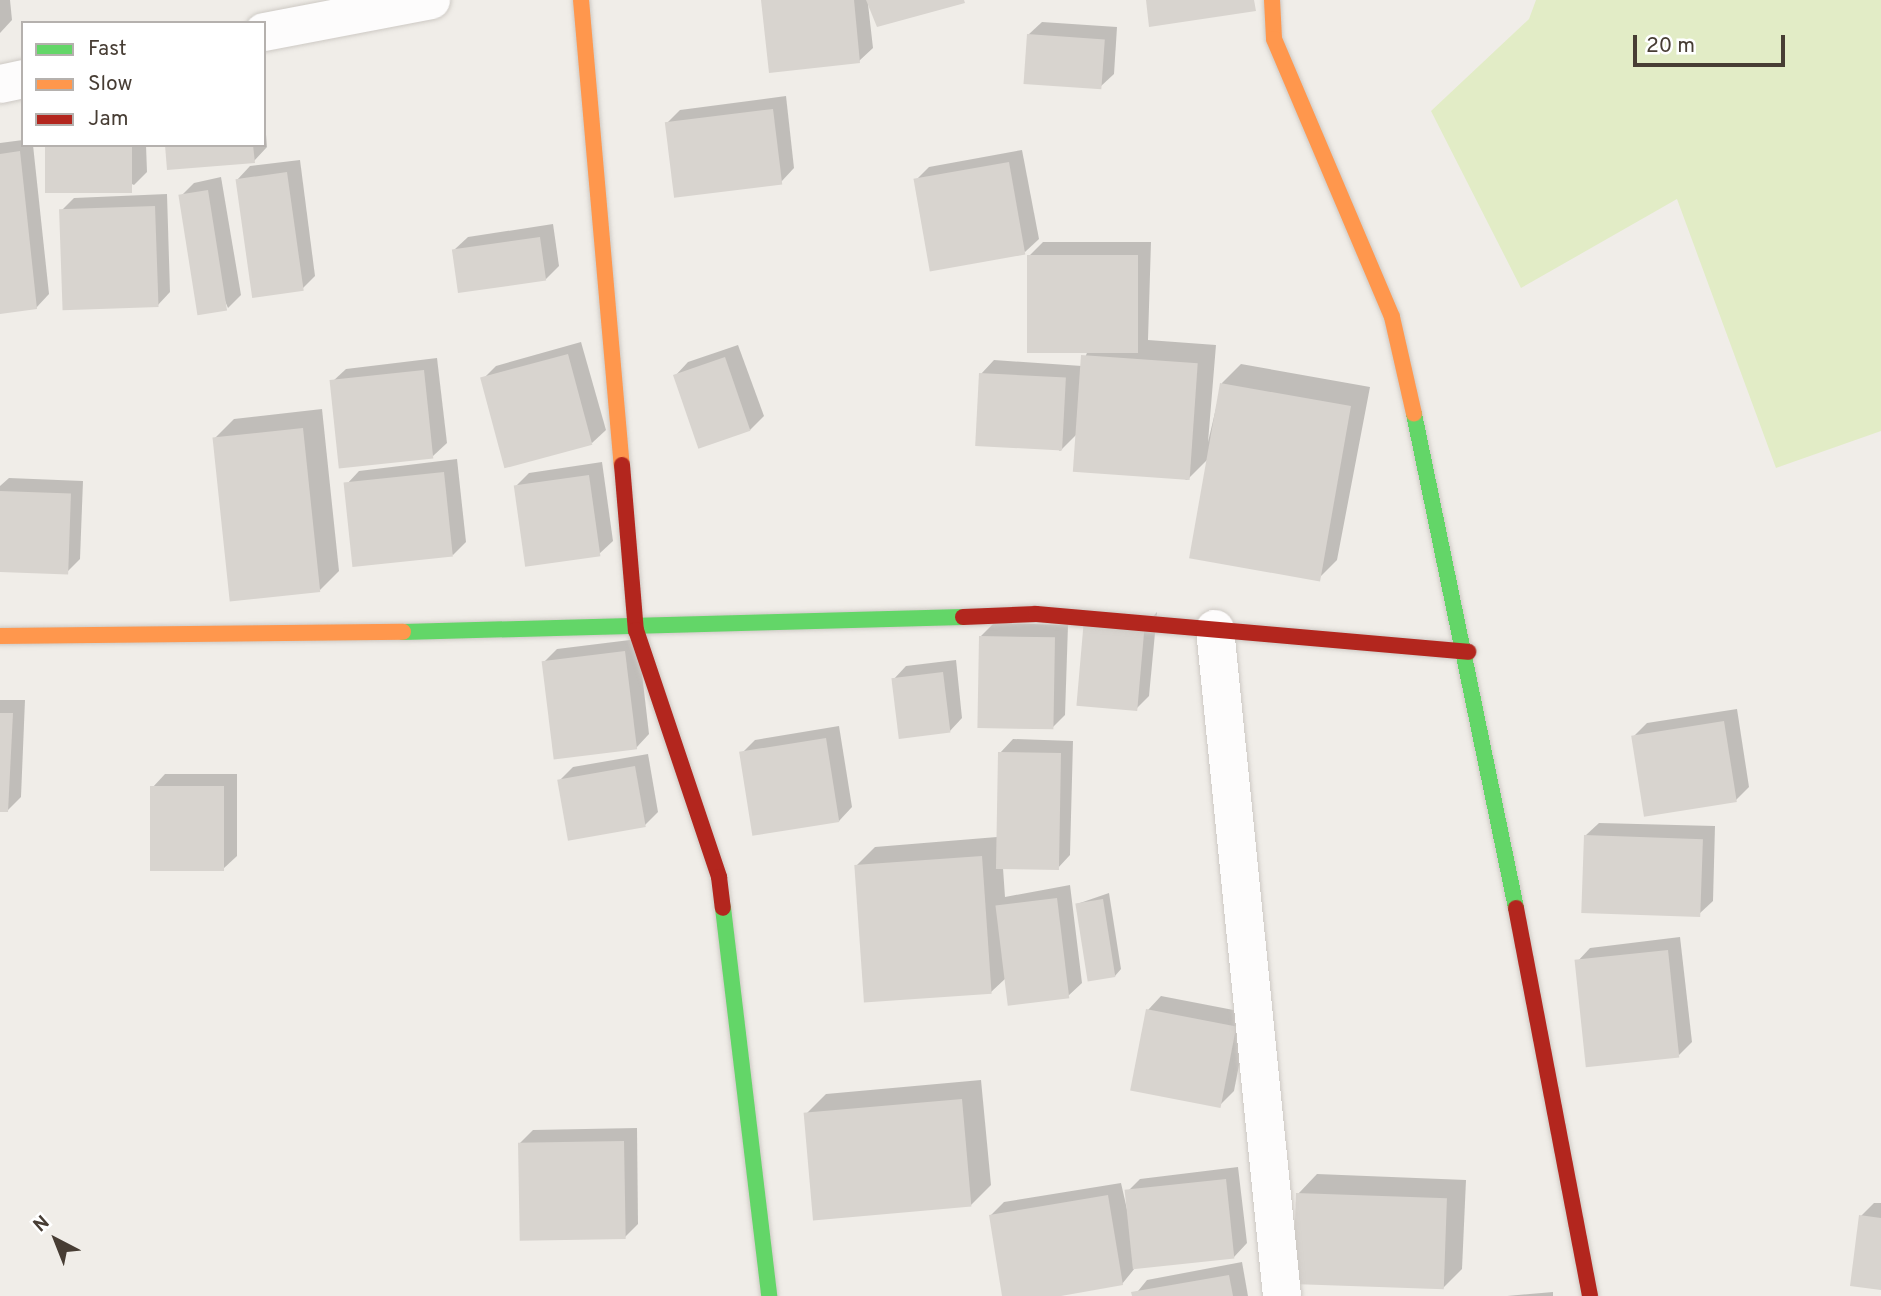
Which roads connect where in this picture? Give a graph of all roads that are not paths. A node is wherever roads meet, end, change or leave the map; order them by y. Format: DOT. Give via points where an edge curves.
graph roads {
  1 [pos="431,0"];
  2 [pos="581,0"];
  3 [pos="1272,0"];
  4 [pos="266,32"];
  5 [pos="21,79"];
  6 [pos="0,84"];
  7 [pos="1215,629"];
  8 [pos="636,630"];
  9 [pos="0,636"];
  10 [pos="1468,652"];
  11 [pos="769,1296"];
  12 [pos="1282,1296"];
  13 [pos="1590,1296"];
  1 -- 4 [label="street"];
  2 -- 8 [label="street"];
  3 -- 10 [label="street" via="1274,39 1392,317"];
  5 -- 6 [label="street"];
  7 -- 8 [label="street" via="1036,614"];
  7 -- 10 [label="street"];
  7 -- 12 [label="street"];
  8 -- 9 [label="street"];
  8 -- 11 [label="street" via="719,877"];
  10 -- 13 [label="street"];
}
